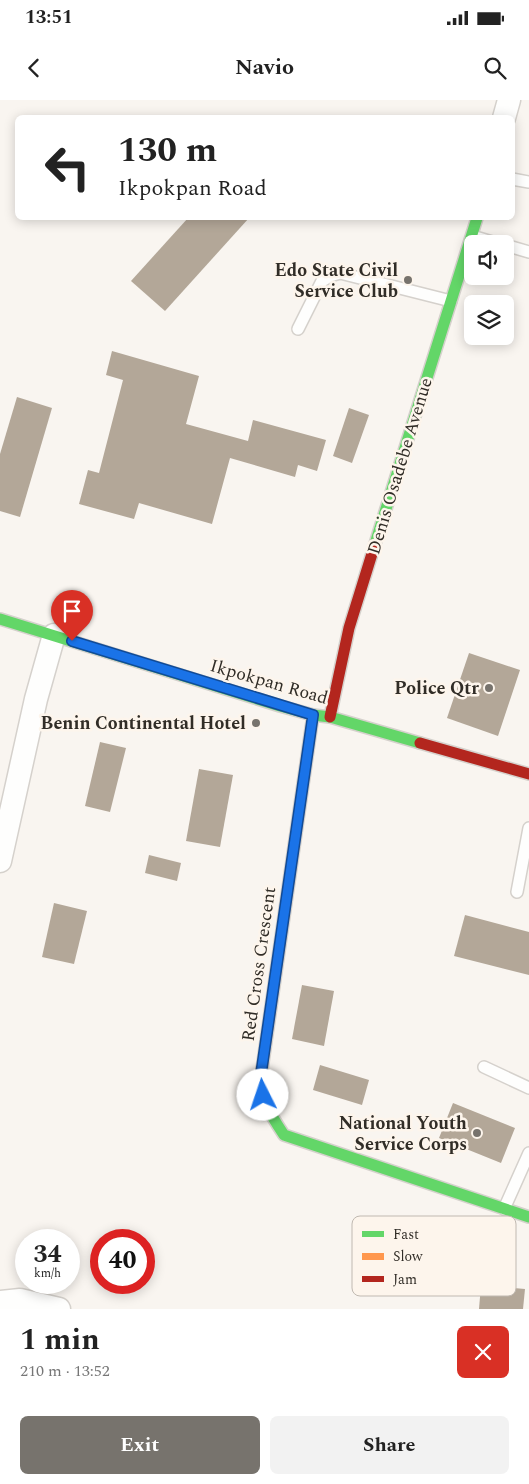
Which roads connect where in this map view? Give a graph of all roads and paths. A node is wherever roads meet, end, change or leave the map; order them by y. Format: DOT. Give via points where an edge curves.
graph roads {
  1 [pos="509,100"];
  2 [pos="505,115"];
  3 [pos="515,180"];
  4 [pos="529,182"];
  5 [pos="476,220"];
  6 [pos="472,235"];
  7 [pos="514,248"];
  8 [pos="529,252"];
  9 [pos="464,261"];
  10 [pos="451,301"];
  11 [pos="298,329"];
  12 [pos="0,619"];
  13 [pos="54,635"];
  14 [pos="313,715"];
  15 [pos="330,717"];
  16 [pos="529,774"];
  17 [pos="529,828"];
  18 [pos="0,861"];
  19 [pos="517,892"];
  20 [pos="484,1067"];
  21 [pos="529,1088"];
  22 [pos="529,1153"];
  23 [pos="504,1209"];
  24 [pos="529,1217"];
  25 [pos="0,1302"];
  26 [pos="59,1309"];
  1 -- 2 [label="street"];
  3 -- 4 [label="lane"];
  5 -- 6 [label="street, Denis Osadebe Avenue"];
  7 -- 8 [label="lane"];
  9 -- 10 [label="street, Denis Osadebe Avenue"];
  10 -- 11 [label="lane" via="340,273 322,282"];
  10 -- 15 [label="street, Denis Osadebe Avenue" via="349,628"];
  12 -- 13 [label="street, Ikpokpan Road"];
  13 -- 14 [label="street, Ikpokpan Road"];
  13 -- 18 [label="street" via="36,699"];
  14 -- 15 [label="street, Ikpokpan Road"];
  14 -- 23 [label="street, Red Cross Crescent" via="260,1081 267,1109 284,1135"];
  15 -- 16 [label="street, Ikpokpan Road"];
  17 -- 19 [label="lane"];
  20 -- 21 [label="lane"];
  22 -- 23 [label="lane"];
  23 -- 24 [label="street, Red Cross Crescent"];
  25 -- 26 [label="street" via="20,1300"];
}
